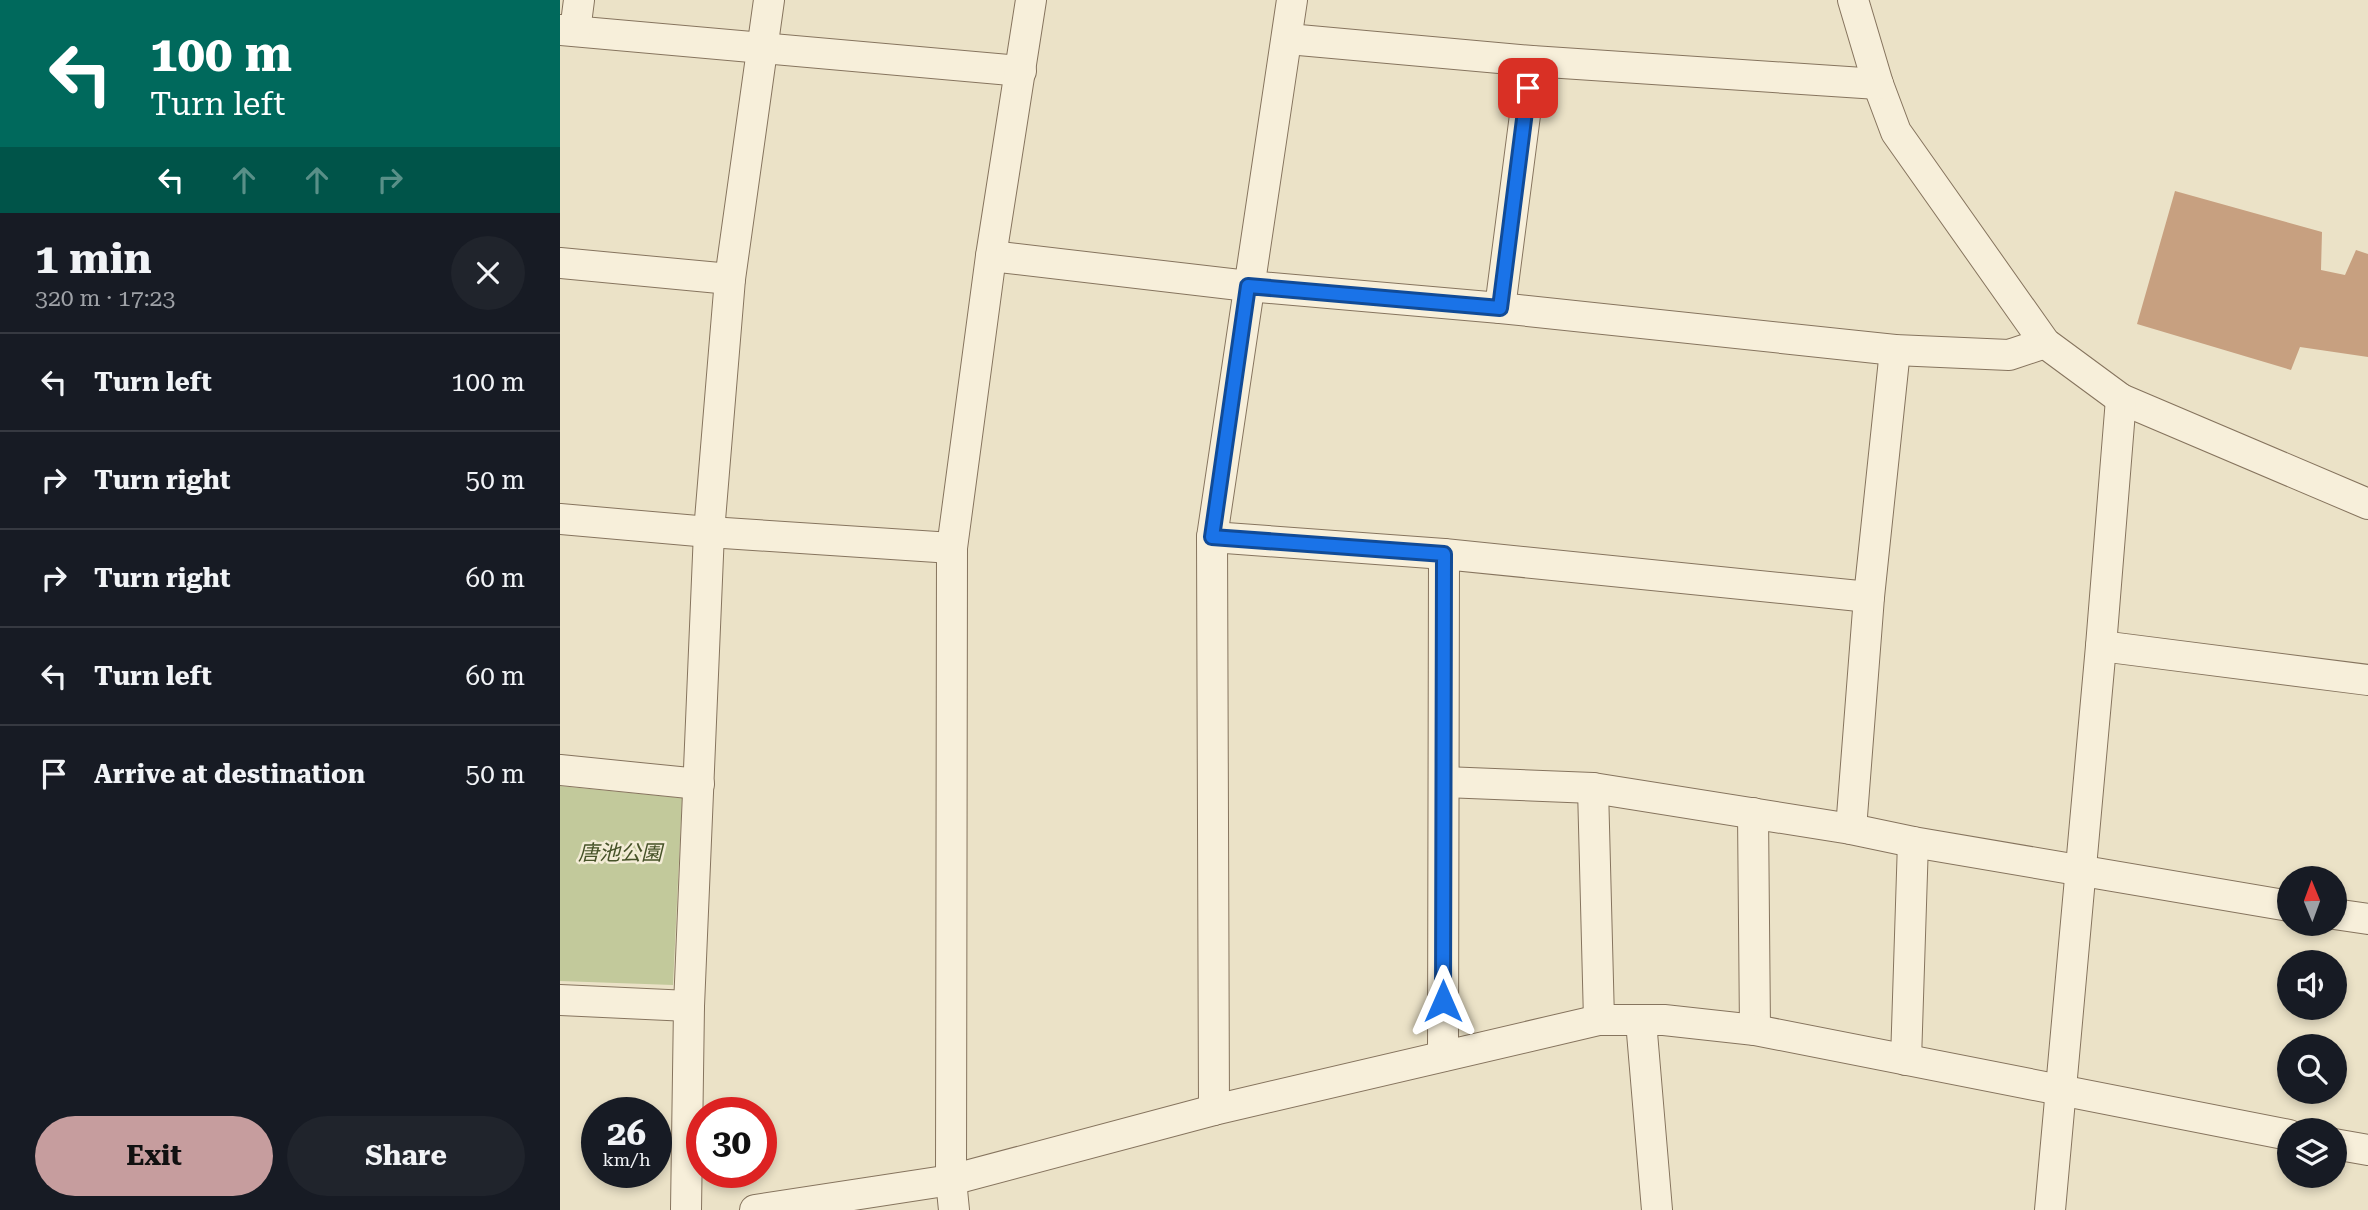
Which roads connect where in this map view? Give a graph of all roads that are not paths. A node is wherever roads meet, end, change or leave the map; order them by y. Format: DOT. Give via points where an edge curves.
graph roads {
  1 [pos="579,0"];
  2 [pos="769,0"];
  3 [pos="1031,0"];
  4 [pos="1292,0"];
  5 [pos="1853,0"];
  6 [pos="568,30"];
  7 [pos="1288,39"];
  8 [pos="761,49"];
  9 [pos="1532,61"];
  10 [pos="1021,71"];
  11 [pos="1878,83"];
  12 [pos="991,256"];
  13 [pos="560,263"];
  14 [pos="730,279"];
  15 [pos="1248,286"];
  16 [pos="1500,308"];
  17 [pos="2045,343"];
  18 [pos="1895,350"];
  19 [pos="2120,399"];
  20 [pos="2368,504"];
  21 [pos="560,519"];
  22 [pos="709,532"];
  23 [pos="1212,537"];
  24 [pos="951,548"];
  25 [pos="1444,554"];
  26 [pos="1869,597"];
  27 [pos="2101,646"];
  28 [pos="2368,680"];
  29 [pos="560,771"];
  30 [pos="1444,782"];
  31 [pos="699,784"];
  32 [pos="1593,788"];
  33 [pos="1753,813"];
  34 [pos="1851,829"];
  35 [pos="1913,842"];
  36 [pos="2081,870"];
  37 [pos="2277,904"];
  38 [pos="2347,916"];
  39 [pos="2368,919"];
  40 [pos="560,1000"];
  41 [pos="690,1006"];
  42 [pos="1599,1020"];
  43 [pos="1641,1021"];
  44 [pos="1755,1030"];
  45 [pos="1443,1056"];
  46 [pos="1906,1060"];
  47 [pos="2062,1091"];
  48 [pos="1214,1110"];
  49 [pos="2277,1133"];
  50 [pos="2347,1146"];
  51 [pos="2368,1150"];
  52 [pos="951,1180"];
  53 [pos="686,1210"];
  54 [pos="755,1210"];
  55 [pos="954,1210"];
  56 [pos="1657,1210"];
  57 [pos="2050,1210"];
  1 -- 6 [label="street"];
  2 -- 8 [label="street"];
  3 -- 10 [label="street"];
  4 -- 7 [label="street"];
  5 -- 11 [label="street"];
  6 -- 8 [label="street"];
  7 -- 9 [label="street"];
  7 -- 15 [label="street"];
  8 -- 10 [label="street"];
  8 -- 14 [label="street"];
  9 -- 11 [label="street"];
  9 -- 16 [label="street"];
  10 -- 12 [label="street"];
  11 -- 17 [label="street" via="1896,132"];
  12 -- 15 [label="street"];
  12 -- 24 [label="street"];
  13 -- 14 [label="street"];
  14 -- 22 [label="street"];
  15 -- 16 [label="street"];
  15 -- 23 [label="street"];
  16 -- 18 [label="street"];
  17 -- 18 [label="street" via="2009,355"];
  17 -- 19 [label="street"];
  18 -- 26 [label="street"];
  19 -- 20 [label="street"];
  19 -- 27 [label="street"];
  21 -- 22 [label="street"];
  22 -- 24 [label="street"];
  22 -- 31 [label="street"];
  23 -- 25 [label="street"];
  23 -- 48 [label="street"];
  24 -- 52 [label="street"];
  25 -- 26 [label="street"];
  25 -- 30 [label="street"];
  26 -- 34 [label="street"];
  27 -- 28 [label="street"];
  27 -- 36 [label="street"];
  29 -- 31 [label="street"];
  30 -- 32 [label="street"];
  30 -- 45 [label="street"];
  31 -- 41 [label="street"];
  32 -- 33 [label="street"];
  32 -- 42 [label="street"];
  33 -- 34 [label="street"];
  33 -- 44 [label="street"];
  34 -- 35 [label="street"];
  35 -- 36 [label="street"];
  35 -- 46 [label="street"];
  36 -- 37 [label="street"];
  36 -- 47 [label="street"];
  38 -- 39 [label="street"];
  40 -- 41 [label="street"];
  41 -- 53 [label="street"];
  42 -- 43 [label="street"];
  42 -- 45 [label="street"];
  43 -- 44 [label="street"];
  43 -- 56 [label="street"];
  44 -- 46 [label="street"];
  45 -- 48 [label="street"];
  46 -- 47 [label="street"];
  47 -- 49 [label="street"];
  47 -- 57 [label="street"];
  48 -- 52 [label="street"];
  50 -- 51 [label="street"];
  52 -- 54 [label="street"];
  52 -- 55 [label="street"];
}
